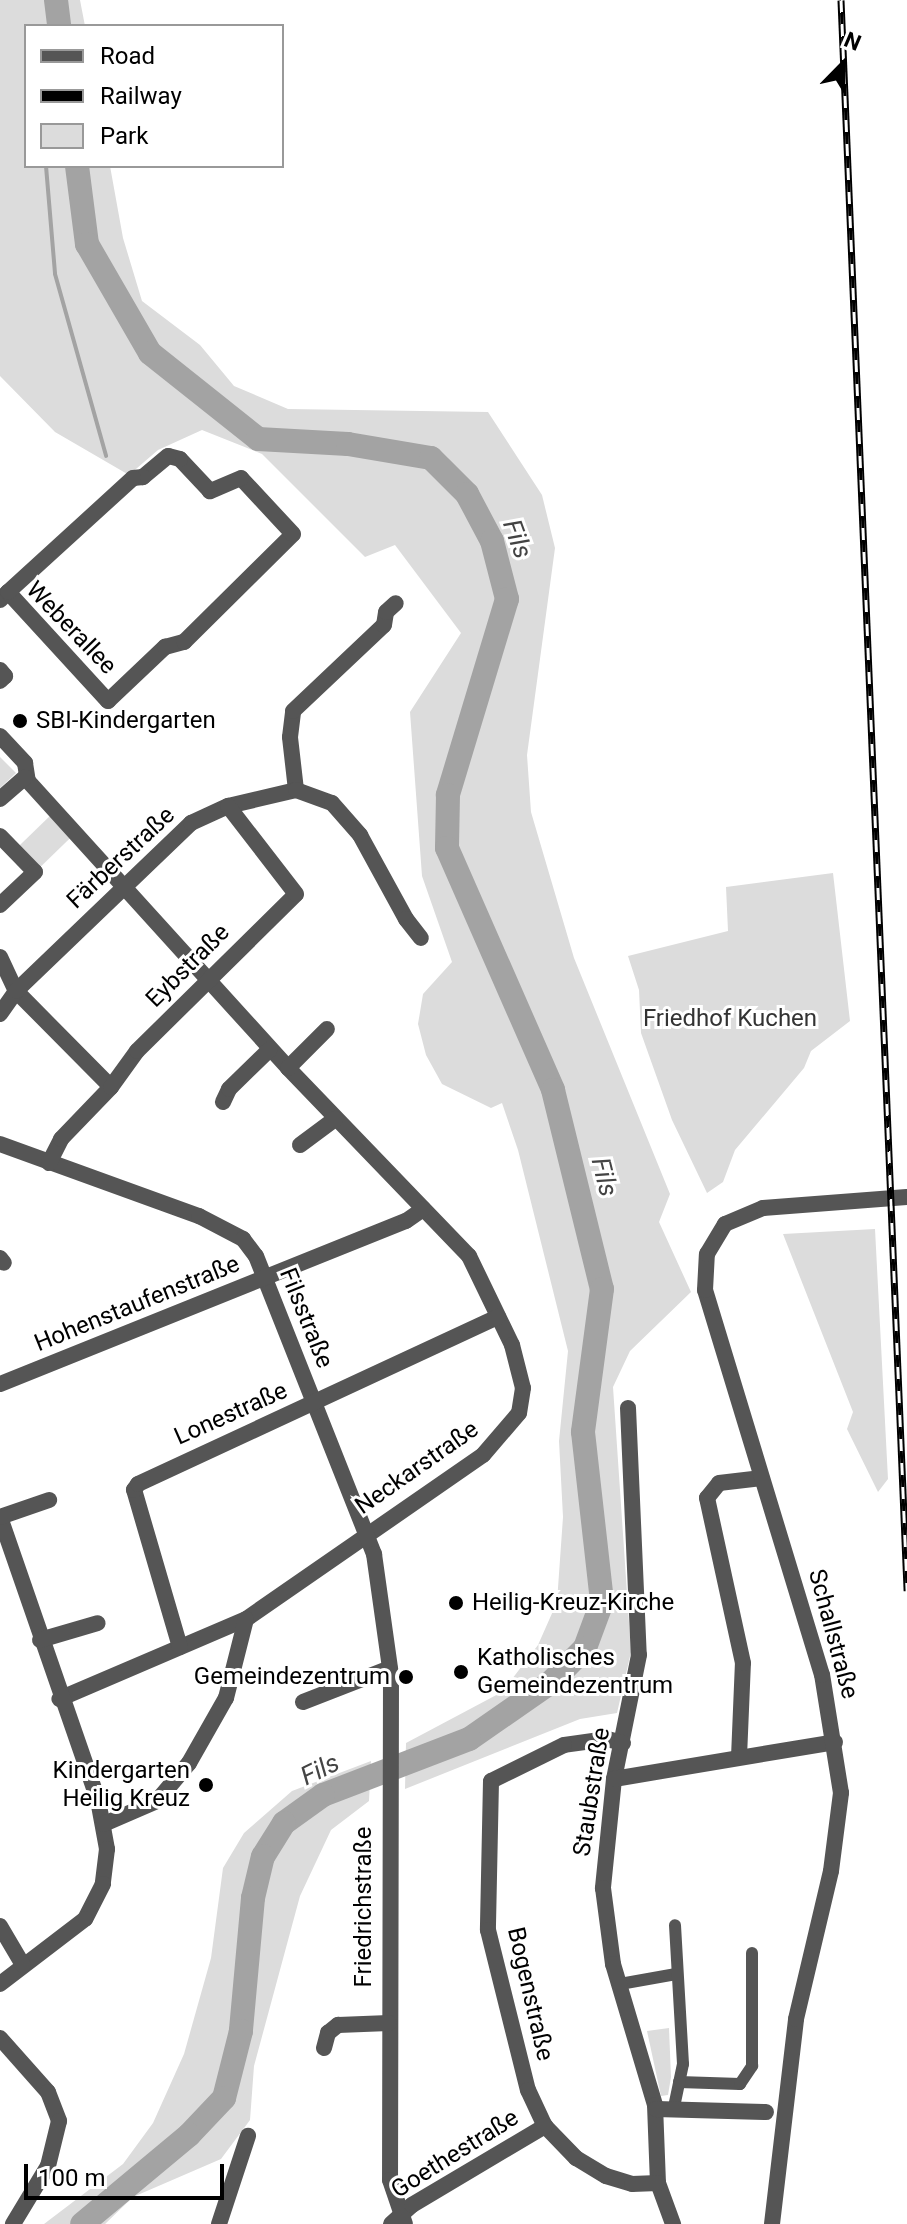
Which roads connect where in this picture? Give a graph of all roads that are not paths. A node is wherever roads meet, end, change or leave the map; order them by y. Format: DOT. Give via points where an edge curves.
graph roads {
  1 [pos="4,596"];
  2 [pos="396,603"];
  3 [pos="0,670"];
  4 [pos="0,681"];
  5 [pos="0,736"];
  6 [pos="25,777"];
  7 [pos="296,790"];
  8 [pos="0,799"];
  9 [pos="228,806"];
  10 [pos="0,836"];
  11 [pos="125,886"];
  12 [pos="0,905"];
  13 [pos="421,938"];
  14 [pos="0,957"];
  15 [pos="210,978"];
  16 [pos="16,991"];
  17 [pos="0,1014"];
  18 [pos="327,1029"];
  19 [pos="270,1049"];
  20 [pos="288,1068"];
  21 [pos="111,1087"];
  22 [pos="223,1102"];
  23 [pos="335,1119"];
  24 [pos="0,1144"];
  25 [pos="300,1145"];
  26 [pos="49,1163"];
  27 [pos="907,1197"];
  28 [pos="423,1209"];
  29 [pos="265,1279"];
  30 [pos="498,1317"];
  31 [pos="0,1384"];
  32 [pos="314,1404"];
  33 [pos="628,1408"];
  34 [pos="762,1478"];
  35 [pos="49,1500"];
  36 [pos="0,1517"];
  37 [pos="365,1535"];
  38 [pos="246,1619"];
  39 [pos="98,1623"];
  40 [pos="40,1640"];
  41 [pos="180,1647"];
  42 [pos="390,1668"];
  43 [pos="59,1699"];
  44 [pos="303,1702"];
  45 [pos="835,1742"];
  46 [pos="623,1743"];
  47 [pos="739,1757"];
  48 [pos="614,1779"];
  49 [pos="389,1791"];
  50 [pos="104,1824"];
  51 [pos="675,1925"];
  52 [pos="0,1926"];
  53 [pos="752,1953"];
  54 [pos="23,1965"];
  55 [pos="676,1974"];
  56 [pos="0,1984"];
  57 [pos="620,1984"];
  58 [pos="389,2023"];
  59 [pos="0,2038"];
  60 [pos="324,2048"];
  61 [pos="679,2082"];
  62 [pos="740,2084"];
  63 [pos="674,2107"];
  64 [pos="656,2109"];
  65 [pos="739,2111"];
  66 [pos="766,2112"];
  67 [pos="545,2126"];
  68 [pos="248,2136"];
  69 [pos="658,2183"];
  70 [pos="399,2221"];
  71 [pos="667,2222"];
  72 [pos="13,2224"];
  73 [pos="219,2224"];
  74 [pos="772,2224"];
  1 -- 1 [label="street, Weberallee" via="133,478 143,477 168,456 180,459 210,491 241,478 293,534 184,642 165,647 108,701"];
  2 -- 7 [label="street" via="386,612 384,625 293,711"];
  3 -- 4 [label="street" via="5,676"];
  5 -- 6 [label="street, Neckarstraße" via="25,763"];
  6 -- 8 [label="street"];
  6 -- 11 [label="street, Neckarstraße"];
  7 -- 9 [label="street, Färberstraße"];
  7 -- 13 [label="street" via="332,803 360,835"];
  9 -- 11 [label="street, Färberstraße" via="191,823"];
  9 -- 15 [label="street, Eybstraße" via="296,894"];
  10 -- 12 [label="street" via="35,872"];
  11 -- 15 [label="street, Neckarstraße"];
  11 -- 16 [label="street, Färberstraße"];
  14 -- 16 [label="street"];
  15 -- 19 [label="street, Neckarstraße"];
  15 -- 21 [label="street, Eybstraße" via="137,1051"];
  16 -- 17 [label="street, Färberstraße"];
  16 -- 21 [label="street"];
  18 -- 20 [label="street"];
  19 -- 20 [label="street, Neckarstraße"];
  19 -- 22 [label="street" via="229,1089"];
  20 -- 23 [label="street, Neckarstraße"];
  21 -- 26 [label="street, Eybstraße" via="61,1139"];
  23 -- 25 [label="street"];
  23 -- 28 [label="street, Neckarstraße"];
  24 -- 26 [label="street, Filsstraße"];
  26 -- 29 [label="street, Filsstraße" via="232,1231 256,1256"];
  27 -- 34 [label="street, Schallstraße" via="763,1208 725,1224 711,1242 705,1290"];
  28 -- 29 [label="street, Hohenstaufenstraße" via="406,1221"];
  28 -- 30 [label="street, Neckarstraße" via="469,1256"];
  29 -- 31 [label="street, Hohenstaufenstraße"];
  29 -- 32 [label="street, Filsstraße"];
  30 -- 32 [label="street, Lonestraße"];
  30 -- 37 [label="street, Neckarstraße" via="521,1372 519,1413 483,1455"];
  32 -- 37 [label="street, Filsstraße"];
  32 -- 41 [label="street, Lonestraße" via="144,1479 134,1490"];
  33 -- 46 [label="street, Staubstraße" via="639,1655"];
  34 -- 45 [label="street, Schallstraße" via="807,1617"];
  34 -- 47 [label="street" via="719,1483 707,1498 743,1663"];
  35 -- 36 [label="street"];
  36 -- 40 [label="street"];
  37 -- 38 [label="street, Neckarstraße"];
  37 -- 42 [label="street, Filsstraße" via="382,1594"];
  38 -- 41 [label="street, Neckarstraße"];
  38 -- 50 [label="street" via="226,1698 189,1763 157,1801"];
  39 -- 40 [label="street"];
  40 -- 43 [label="street"];
  41 -- 43 [label="street, Neckarstraße"];
  42 -- 44 [label="street"];
  42 -- 49 [label="street, Filsstraße"];
  43 -- 50 [label="street"];
  45 -- 47 [label="street"];
  45 -- 74 [label="street, Schallstraße" via="841,1793 831,1871 796,2019"];
  46 -- 48 [label="street, Staubstraße"];
  46 -- 67 [label="street, Bogenstraße" via="607,1739 564,1745 491,1781 488,1930 528,2090"];
  47 -- 48 [label="street"];
  48 -- 57 [label="street, Staubstraße" via="603,1888"];
  49 -- 58 [label="street, Friedrichstraße"];
  50 -- 54 [label="street" via="106,1866 96,1903 73,1933"];
  51 -- 55 [label="street"];
  52 -- 54 [label="street"];
  53 -- 62 [label="street" via="752,2066"];
  54 -- 56 [label="street"];
  55 -- 57 [label="street"];
  55 -- 61 [label="street"];
  57 -- 64 [label="street, Staubstraße"];
  58 -- 60 [label="street, Friedrichstraße" via="338,2025 328,2033"];
  58 -- 70 [label="street, Friedrichstraße" via="390,2180"];
  59 -- 72 [label="street" via="48,2092 59,2121 48,2166"];
  61 -- 62 [label="street"];
  61 -- 63 [label="street"];
  62 -- 65 [label="street"];
  63 -- 64 [label="street"];
  63 -- 65 [label="street"];
  64 -- 69 [label="street, Staubstraße"];
  65 -- 66 [label="street"];
  67 -- 69 [label="street, Bogenstraße" via="576,2158 606,2176 632,2184"];
  67 -- 70 [label="street, Goethestraße"];
  68 -- 73 [label="street"];
  69 -- 71 [label="street, Staubstraße"];
}
